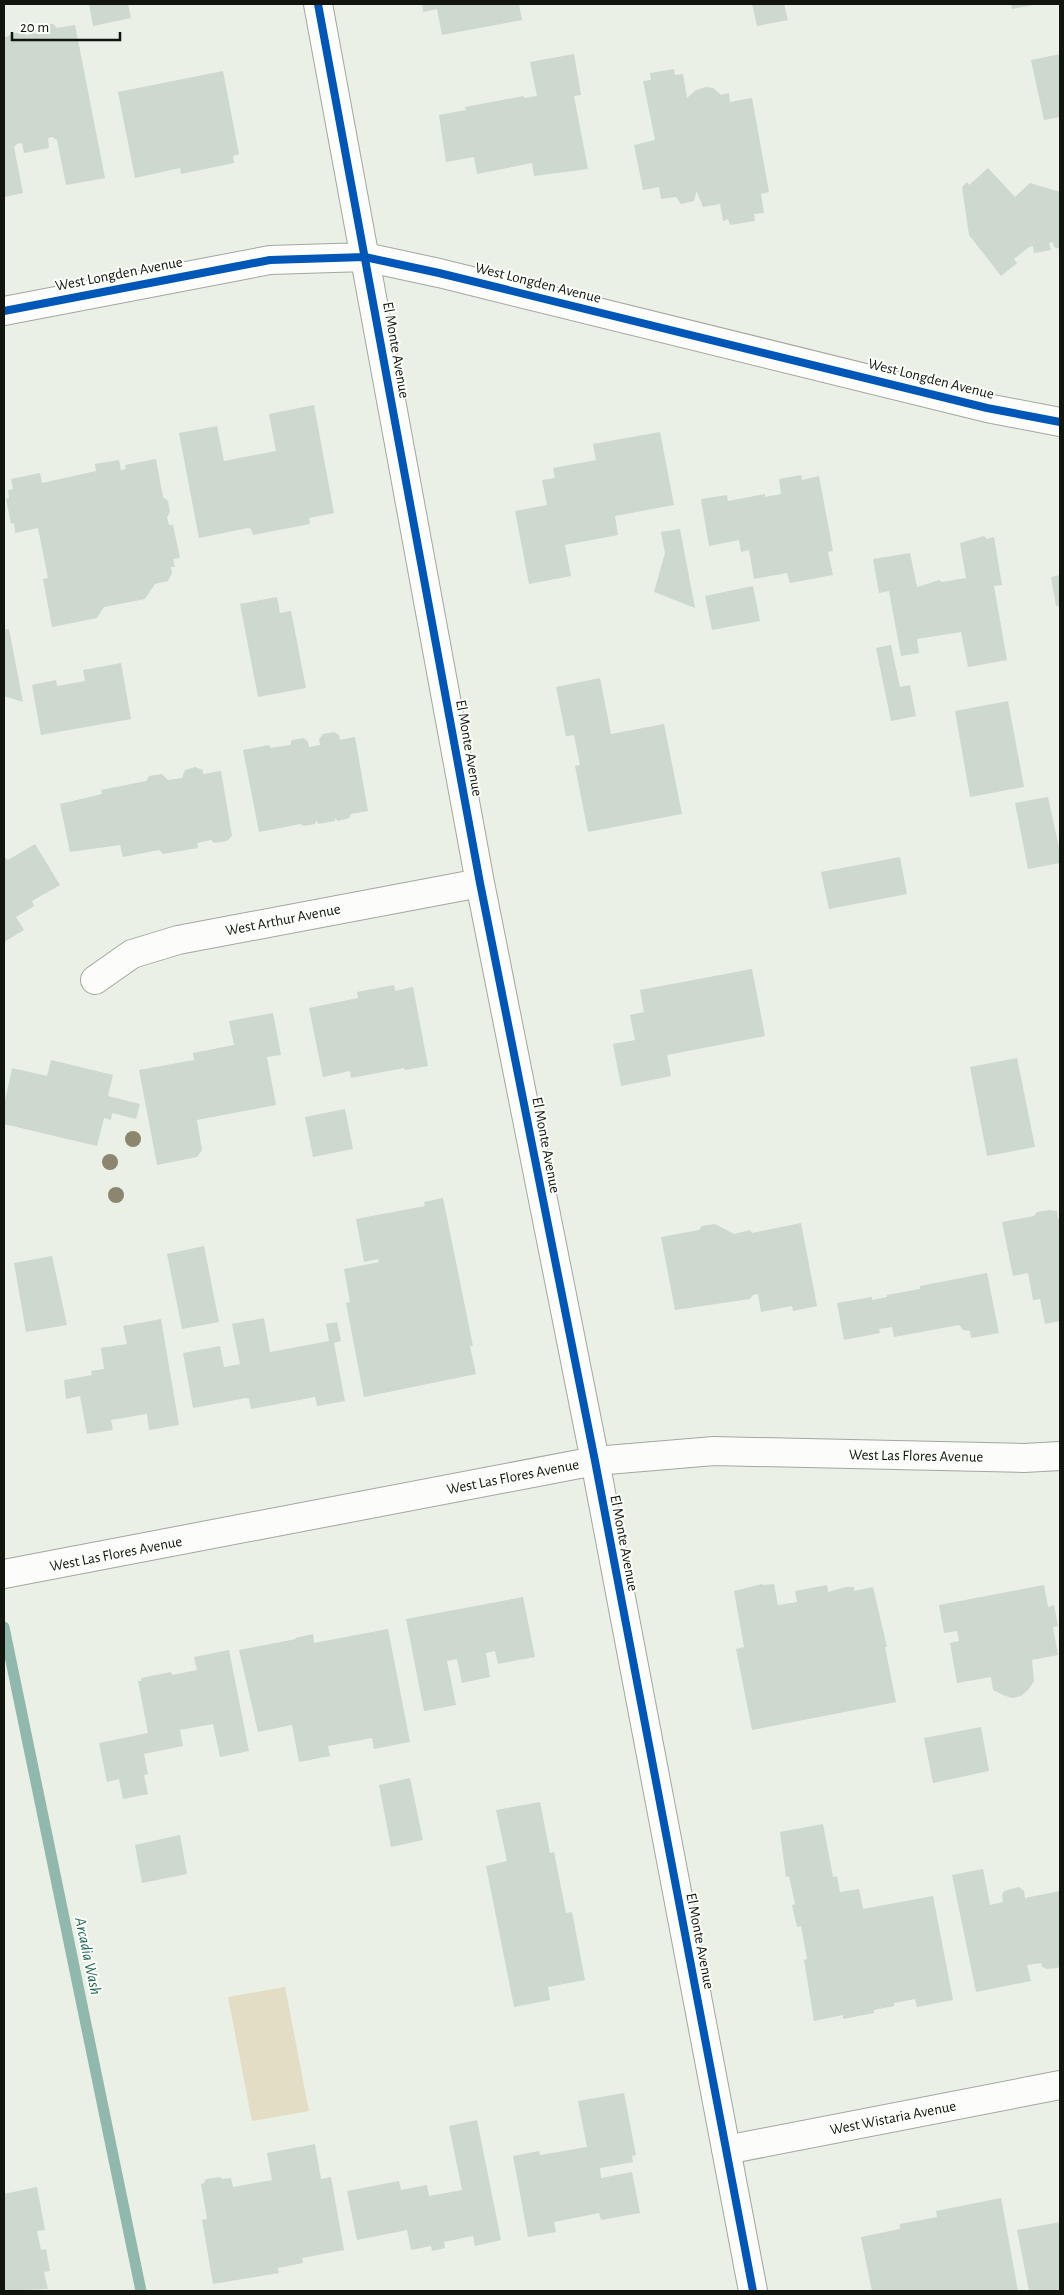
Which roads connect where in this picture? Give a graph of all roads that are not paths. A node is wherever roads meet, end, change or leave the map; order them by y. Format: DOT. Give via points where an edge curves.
graph roads {
  1 [pos="318,4"];
  2 [pos="365,257"];
  3 [pos="4,311"];
  4 [pos="1060,422"];
  5 [pos="480,883"];
  6 [pos="95,980"];
  7 [pos="1060,1456"];
  8 [pos="595,1461"];
  9 [pos="4,1574"];
  10 [pos="1060,2085"];
  11 [pos="726,2150"];
  12 [pos="753,2291"];
  1 -- 2 [label="street, El Monte Avenue"];
  2 -- 3 [label="street, West Longden Avenue" via="270,260"];
  2 -- 4 [label="street, West Longden Avenue" via="987,408"];
  2 -- 5 [label="street, El Monte Avenue"];
  5 -- 6 [label="street, West Arthur Avenue" via="178,940 132,954"];
  5 -- 8 [label="street, El Monte Avenue"];
  7 -- 8 [label="street, West Las Flores Avenue" via="1024,1458 714,1451"];
  8 -- 9 [label="street, West Las Flores Avenue"];
  8 -- 11 [label="street, El Monte Avenue"];
  10 -- 11 [label="street, West Wistaria Avenue"];
  11 -- 12 [label="street, El Monte Avenue"];
}
